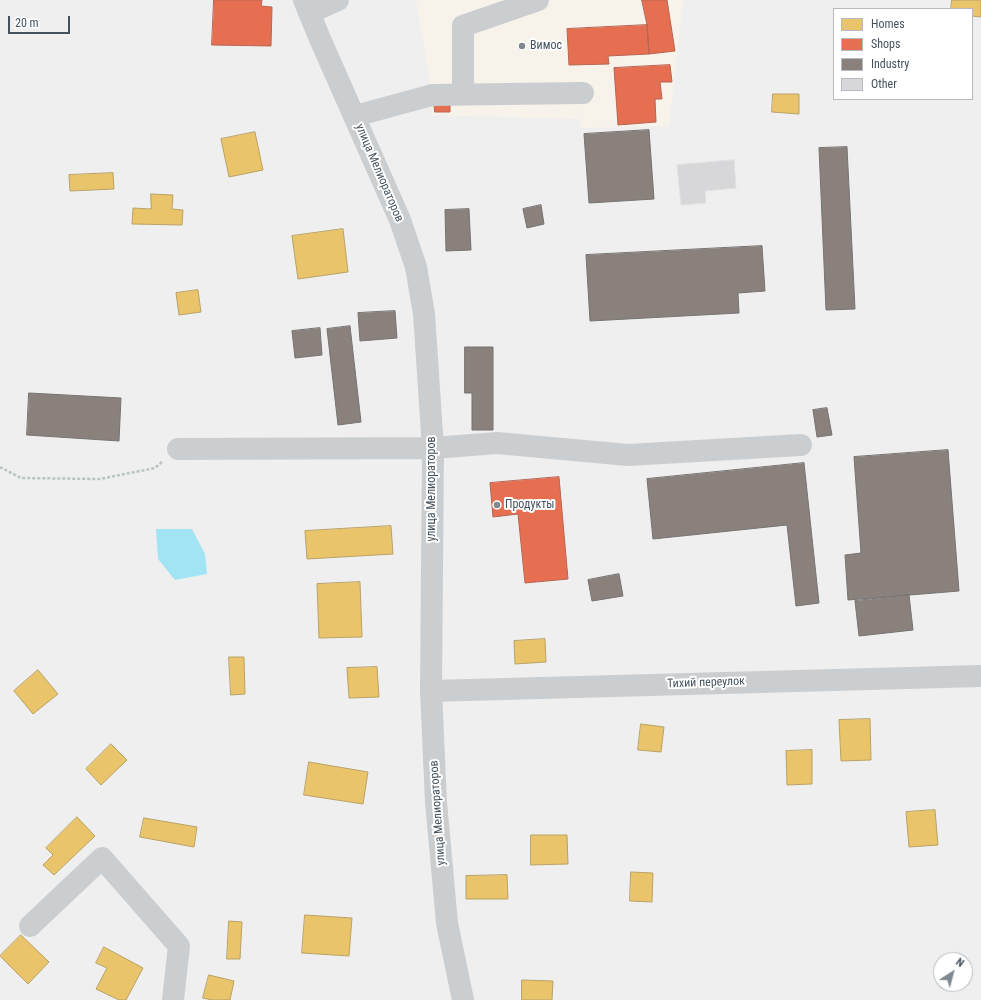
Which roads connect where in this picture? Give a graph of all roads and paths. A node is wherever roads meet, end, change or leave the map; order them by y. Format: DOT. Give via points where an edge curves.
graph roads {
  1 [pos="338,0"];
  2 [pos="538,0"];
  3 [pos="307,7"];
  4 [pos="583,93"];
  5 [pos="463,94"];
  6 [pos="355,116"];
  7 [pos="801,445"];
  8 [pos="433,448"];
  9 [pos="178,449"];
  10 [pos="0,467"];
  11 [pos="981,676"];
  12 [pos="431,691"];
  13 [pos="30,926"];
  14 [pos="173,1000"];
  15 [pos="463,1000"];
  1 -- 3 [label="street"];
  2 -- 5 [label="street" via="463,26"];
  3 -- 6 [label="street, улица Мелиораторов"];
  4 -- 5 [label="street"];
  5 -- 6 [label="street" via="432,95"];
  6 -- 8 [label="street, улица Мелиораторов" via="400,220 416,267 424,314"];
  7 -- 8 [label="street" via="628,455 497,443"];
  8 -- 9 [label="street"];
  8 -- 12 [label="street, улица Мелиораторов"];
  9 -- 10 [label="path" via="155,468 100,479 20,478"];
  11 -- 12 [label="street, Тихий переулок"];
  12 -- 15 [label="street, улица Мелиораторов" via="436,802 447,922"];
  13 -- 14 [label="street" via="102,858 179,946"];
}
